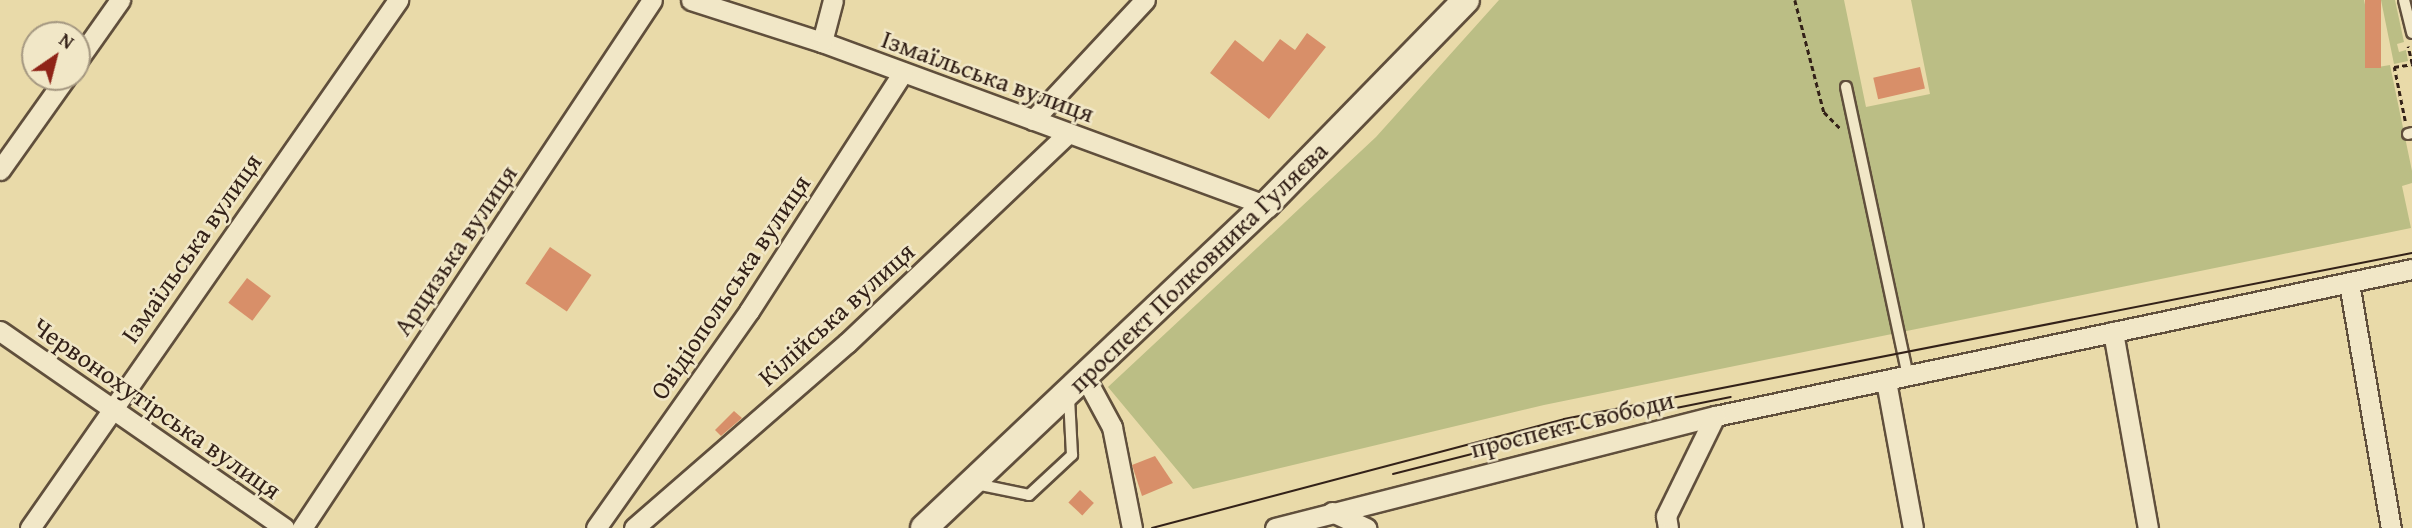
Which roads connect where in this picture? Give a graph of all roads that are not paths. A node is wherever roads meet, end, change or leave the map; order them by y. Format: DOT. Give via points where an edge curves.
graph roads {
  1 [pos="120,0"];
  2 [pos="398,0"];
  3 [pos="652,0"];
  4 [pos="691,0"];
  5 [pos="833,0"];
  6 [pos="1145,0"];
  7 [pos="1466,0"];
  8 [pos="2404,0"];
  9 [pos="2412,33"];
  10 [pos="91,41"];
  11 [pos="822,42"];
  12 [pos="904,72"];
  13 [pos="1846,87"];
  14 [pos="56,91"];
  15 [pos="1033,120"];
  16 [pos="1068,133"];
  17 [pos="0,170"];
  18 [pos="1266,205"];
  19 [pos="2412,269"];
  20 [pos="2349,283"];
  21 [pos="0,331"];
  22 [pos="2113,332"];
  23 [pos="1909,377"];
  24 [pos="1886,381"];
  25 [pos="1077,384"];
  26 [pos="110,409"];
  27 [pos="1715,416"];
  28 [pos="972,483"];
  29 [pos="1332,512"];
  30 [pos="30,528"];
  31 [pos="285,528"];
  32 [pos="302,528"];
  33 [pos="596,528"];
  34 [pos="634,528"];
  35 [pos="924,528"];
  36 [pos="1132,528"];
  37 [pos="1275,528"];
  38 [pos="1366,528"];
  39 [pos="1668,528"];
  40 [pos="1913,528"];
  41 [pos="2148,528"];
  42 [pos="2391,528"];
  1 -- 10 [label="street"];
  2 -- 26 [label="street, Ізмаїльська вулиця"];
  3 -- 32 [label="street, Арцизька вулиця"];
  4 -- 11 [label="street, Ізмаїльська вулиця"];
  5 -- 11 [label="street"];
  6 -- 15 [label="street"];
  7 -- 18 [label="main road, проспект Полковника Гуляєва"];
  8 -- 9 [label="lane"];
  11 -- 12 [label="street, Ізмаїльська вулиця"];
  12 -- 15 [label="street, Ізмаїльська вулиця"];
  12 -- 33 [label="street, Овідіопольська вулиця" via="748,311"];
  13 -- 23 [label="lane"];
  14 -- 17 [label="street"];
  15 -- 16 [label="street, Ізмаїльська вулиця"];
  16 -- 18 [label="street, Ізмаїльська вулиця"];
  16 -- 34 [label="street, Кілійська вулиця" via="847,343"];
  18 -- 25 [label="main road, проспект Полковника Гуляєва"];
  19 -- 20 [label="street, проспект Свободи"];
  20 -- 22 [label="street, проспект Свободи"];
  20 -- 42 [label="street"];
  21 -- 26 [label="street, Червонохутірська вулиця"];
  22 -- 23 [label="street, проспект Свободи"];
  22 -- 41 [label="street"];
  23 -- 24 [label="street, проспект Свободи"];
  24 -- 27 [label="street, проспект Свободи"];
  24 -- 40 [label="street"];
  25 -- 28 [label="main road, проспект Полковника Гуляєва"];
  25 -- 28 [label="lane" via="1072,455 1029,495"];
  25 -- 36 [label="street" via="1112,427"];
  26 -- 30 [label="street, Ізмаїльська вулиця"];
  26 -- 31 [label="street, Червонохутірська вулиця"];
  27 -- 29 [label="street, проспект Свободи"];
  27 -- 39 [label="street" via="1666,516"];
  28 -- 35 [label="main road, проспект Полковника Гуляєва"];
  29 -- 37 [label="street, проспект Свободи"];
  29 -- 38 [label="street"];
}
